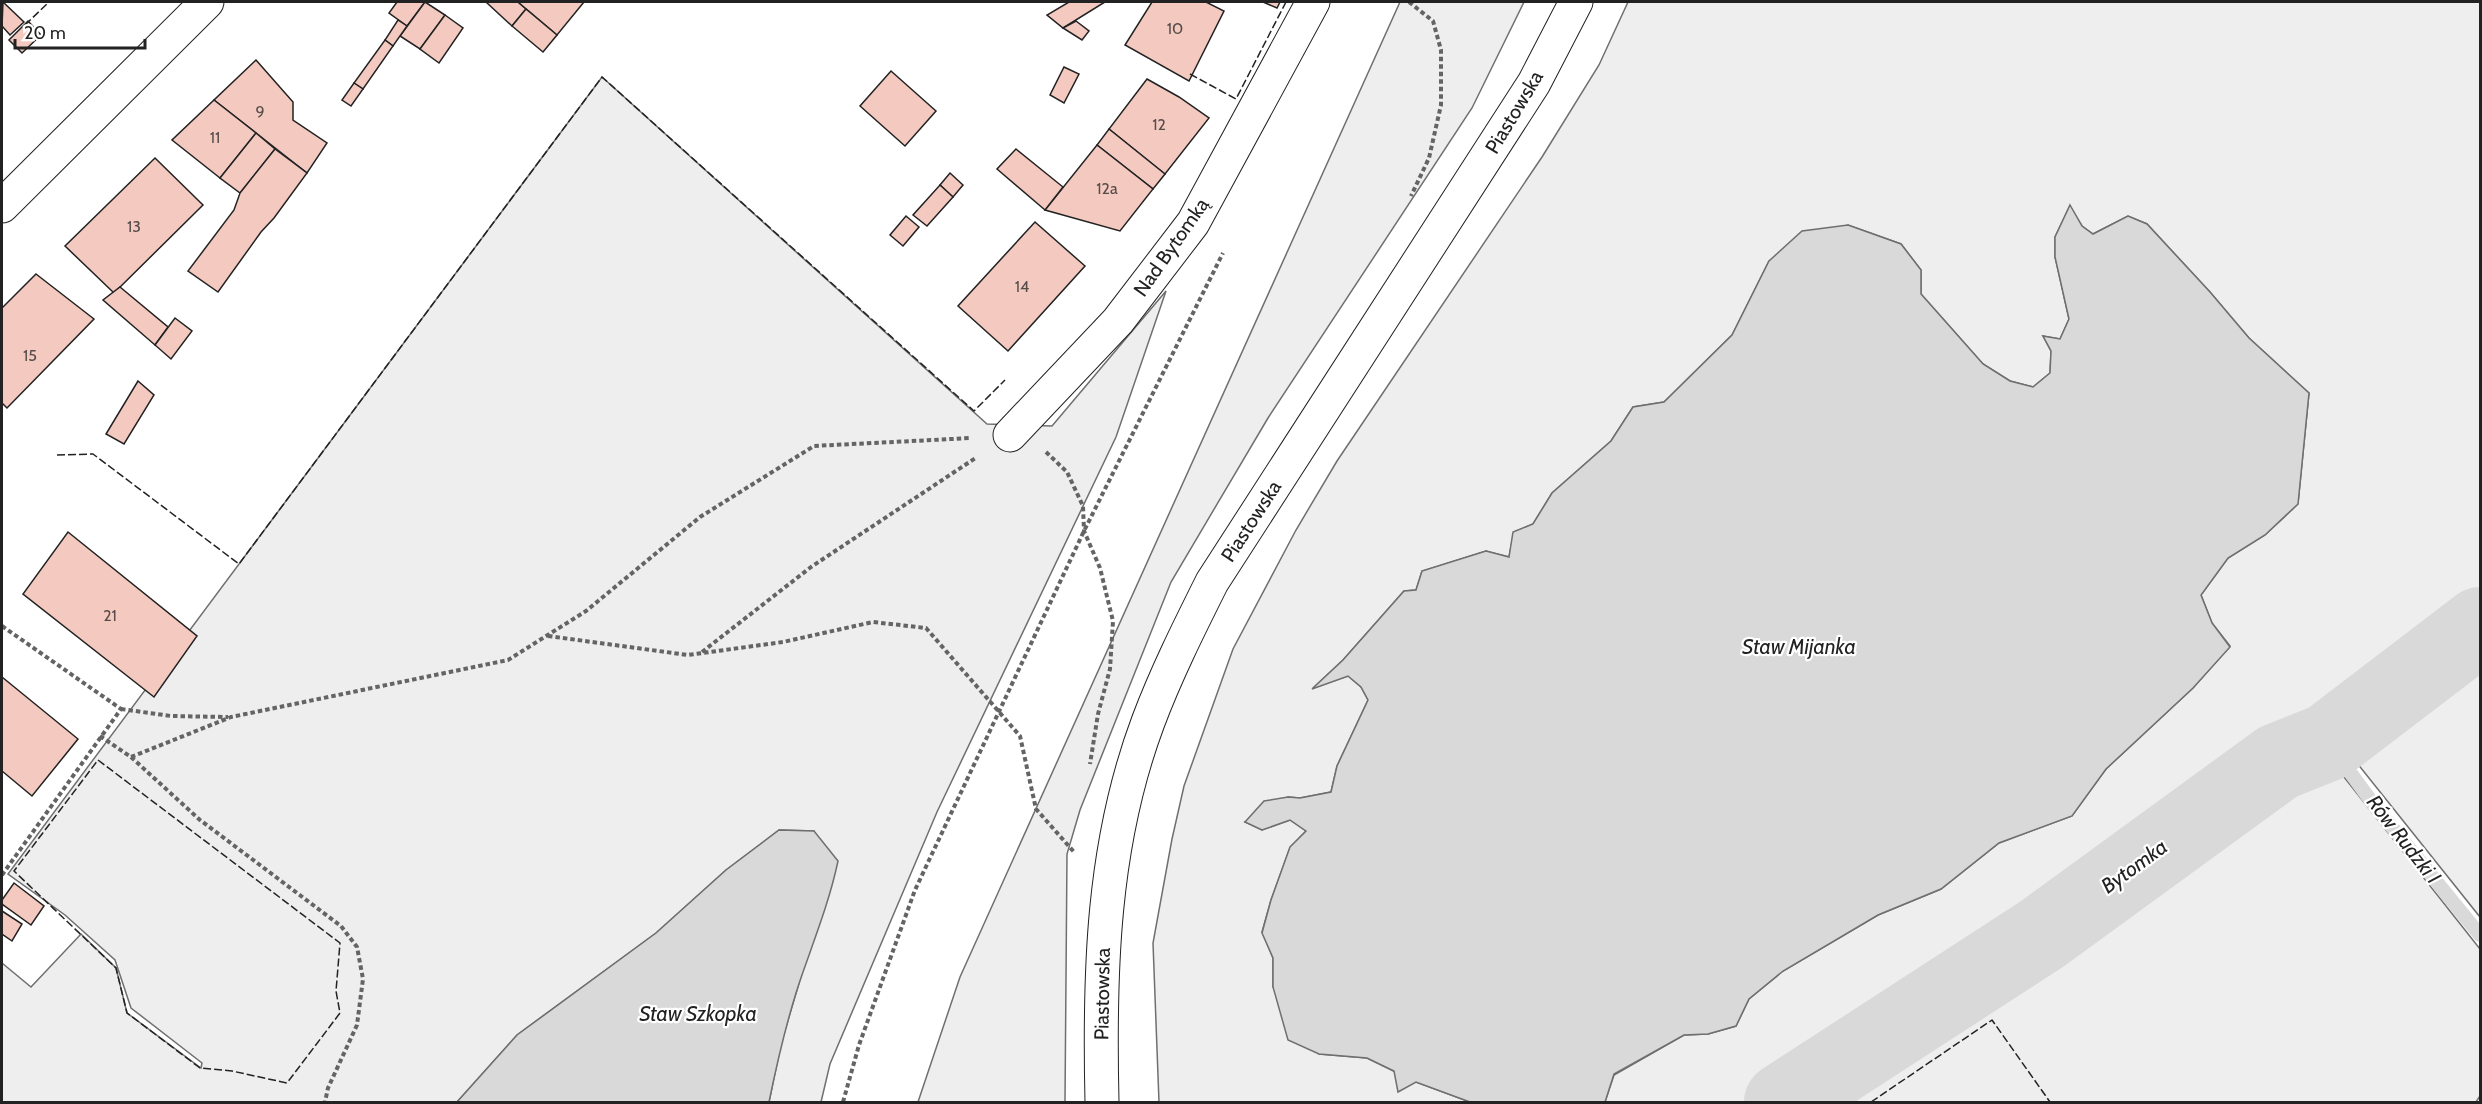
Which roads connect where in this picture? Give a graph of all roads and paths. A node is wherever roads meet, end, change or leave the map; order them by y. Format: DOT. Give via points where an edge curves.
graph roads {
  1 [pos="207,2"];
  2 [pos="1313,2"];
  3 [pos="1409,2"];
  4 [pos="1576,2"];
  5 [pos="1411,197"];
  6 [pos="2,206"];
  7 [pos="1227,245"];
  8 [pos="1010,435"];
  9 [pos="1084,531"];
  10 [pos="2,626"];
  11 [pos="547,636"];
  12 [pos="700,653"];
  13 [pos="121,709"];
  14 [pos="998,711"];
  15 [pos="231,717"];
  16 [pos="100,736"];
  17 [pos="131,757"];
  18 [pos="1090,768"];
  19 [pos="1080,858"];
  20 [pos="2,875"];
  21 [pos="325,1102"];
  22 [pos="843,1102"];
  23 [pos="1102,1102"];
  1 -- 6 [label="street"];
  2 -- 8 [label="street, Nad Bytomką" via="1193,223 1118,321"];
  3 -- 5 [label="path" via="1433,21 1441,50 1441,105 1429,158"];
  4 -- 23 [label="street, Piastowska" via="1528,92 1212,582 1177,653 1148,723 1126,798 1106,904 1100,1006"];
  7 -- 9 [label="path"];
  8 -- 9 [label="path" via="1041,447 1067,472 1083,506"];
  8 -- 11 [label="path" via="814,446 700,517 586,611"];
  8 -- 12 [label="path" via="811,567"];
  9 -- 14 [label="path"];
  9 -- 18 [label="path" via="1100,568 1113,621 1110,669"];
  10 -- 13 [label="path"];
  11 -- 12 [label="path" via="688,655"];
  11 -- 15 [label="path" via="508,660"];
  12 -- 14 [label="path" via="783,642 873,622 926,628"];
  13 -- 15 [label="path" via="171,716"];
  13 -- 16 [label="path"];
  14 -- 19 [label="path" via="1020,736 1035,809"];
  14 -- 22 [label="path" via="915,890 859,1045"];
  15 -- 17 [label="path"];
  16 -- 17 [label="path"];
  16 -- 20 [label="path"];
  17 -- 21 [label="path" via="200,820 341,926 357,947 363,979 357,1025"];
}
